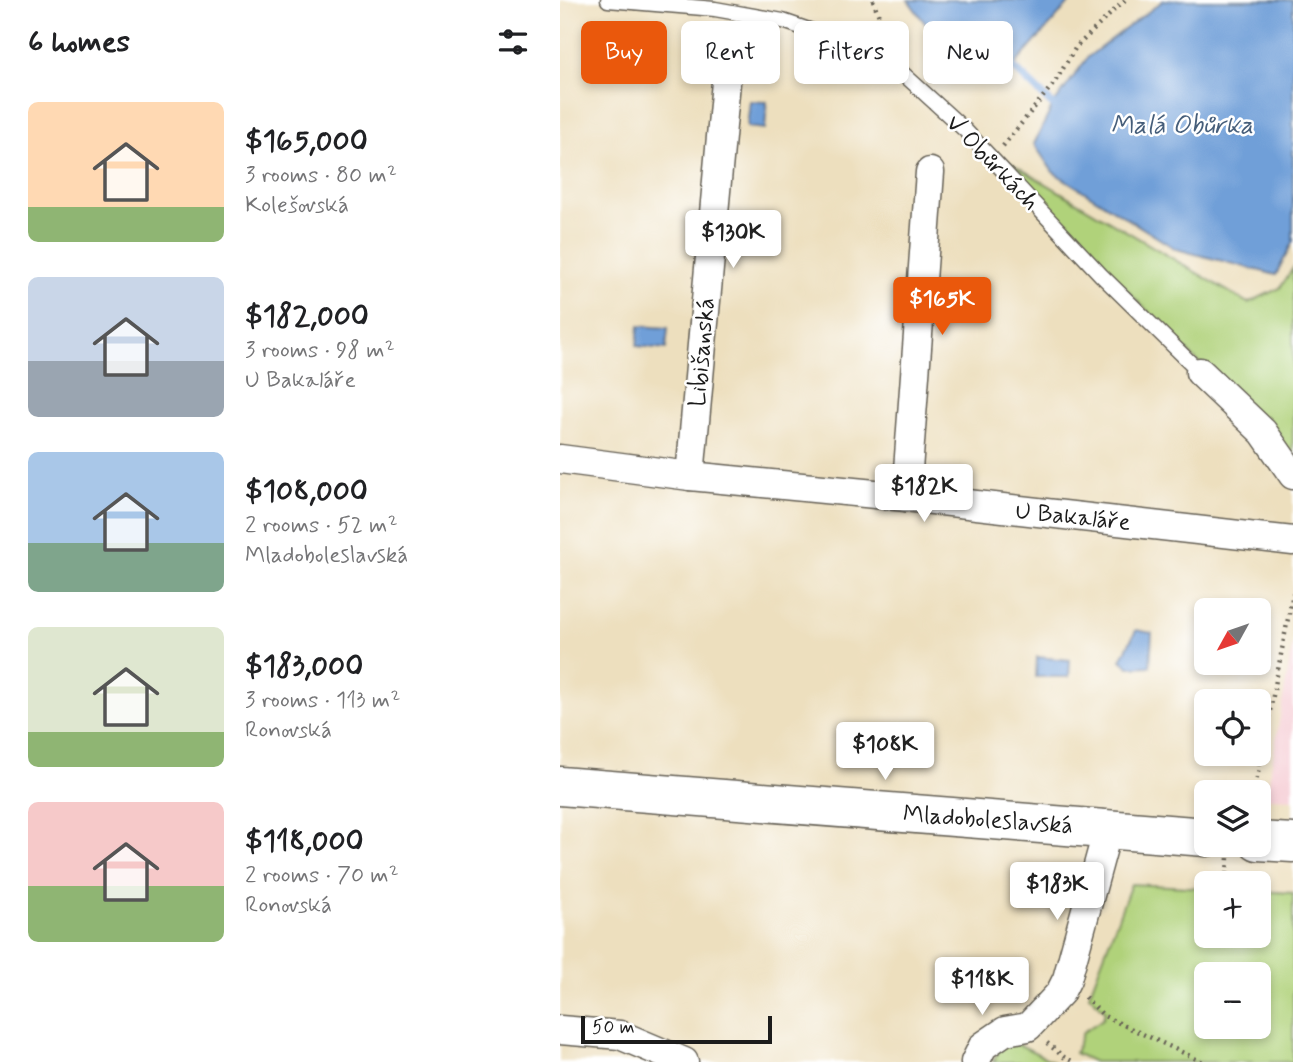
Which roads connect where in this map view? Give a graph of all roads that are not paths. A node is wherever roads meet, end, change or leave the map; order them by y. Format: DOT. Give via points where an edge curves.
graph roads {
  1 [pos="608,0"];
  2 [pos="726,84"];
  3 [pos="930,172"];
  4 [pos="1200,372"];
  5 [pos="560,459"];
  6 [pos="1293,475"];
  7 [pos="690,476"];
  8 [pos="906,497"];
  9 [pos="1293,541"];
  10 [pos="560,786"];
  11 [pos="1108,829"];
  12 [pos="1194,836"];
  13 [pos="1271,842"];
  14 [pos="1293,843"];
  15 [pos="560,1030"];
  16 [pos="684,1062"];
  17 [pos="975,1062"];
  1 -- 4 [label="lane, V Obůrkách" via="715,9 783,21 841,41 898,71 965,130"];
  2 -- 7 [label="street, Libišanská"];
  3 -- 8 [label="street"];
  4 -- 6 [label="street, V Obůrkách" via="1263,432"];
  5 -- 7 [label="street, U Bakaláře"];
  7 -- 8 [label="street, U Bakaláře"];
  8 -- 9 [label="street, U Bakaláře"];
  10 -- 11 [label="main road, Mladoboleslavská"];
  11 -- 12 [label="main road, Mladoboleslavská"];
  11 -- 17 [label="street" via="1060,993 1028,1027 1005,1031 984,1046"];
  13 -- 14 [label="main road"];
  15 -- 16 [label="street" via="620,1035"];
}
